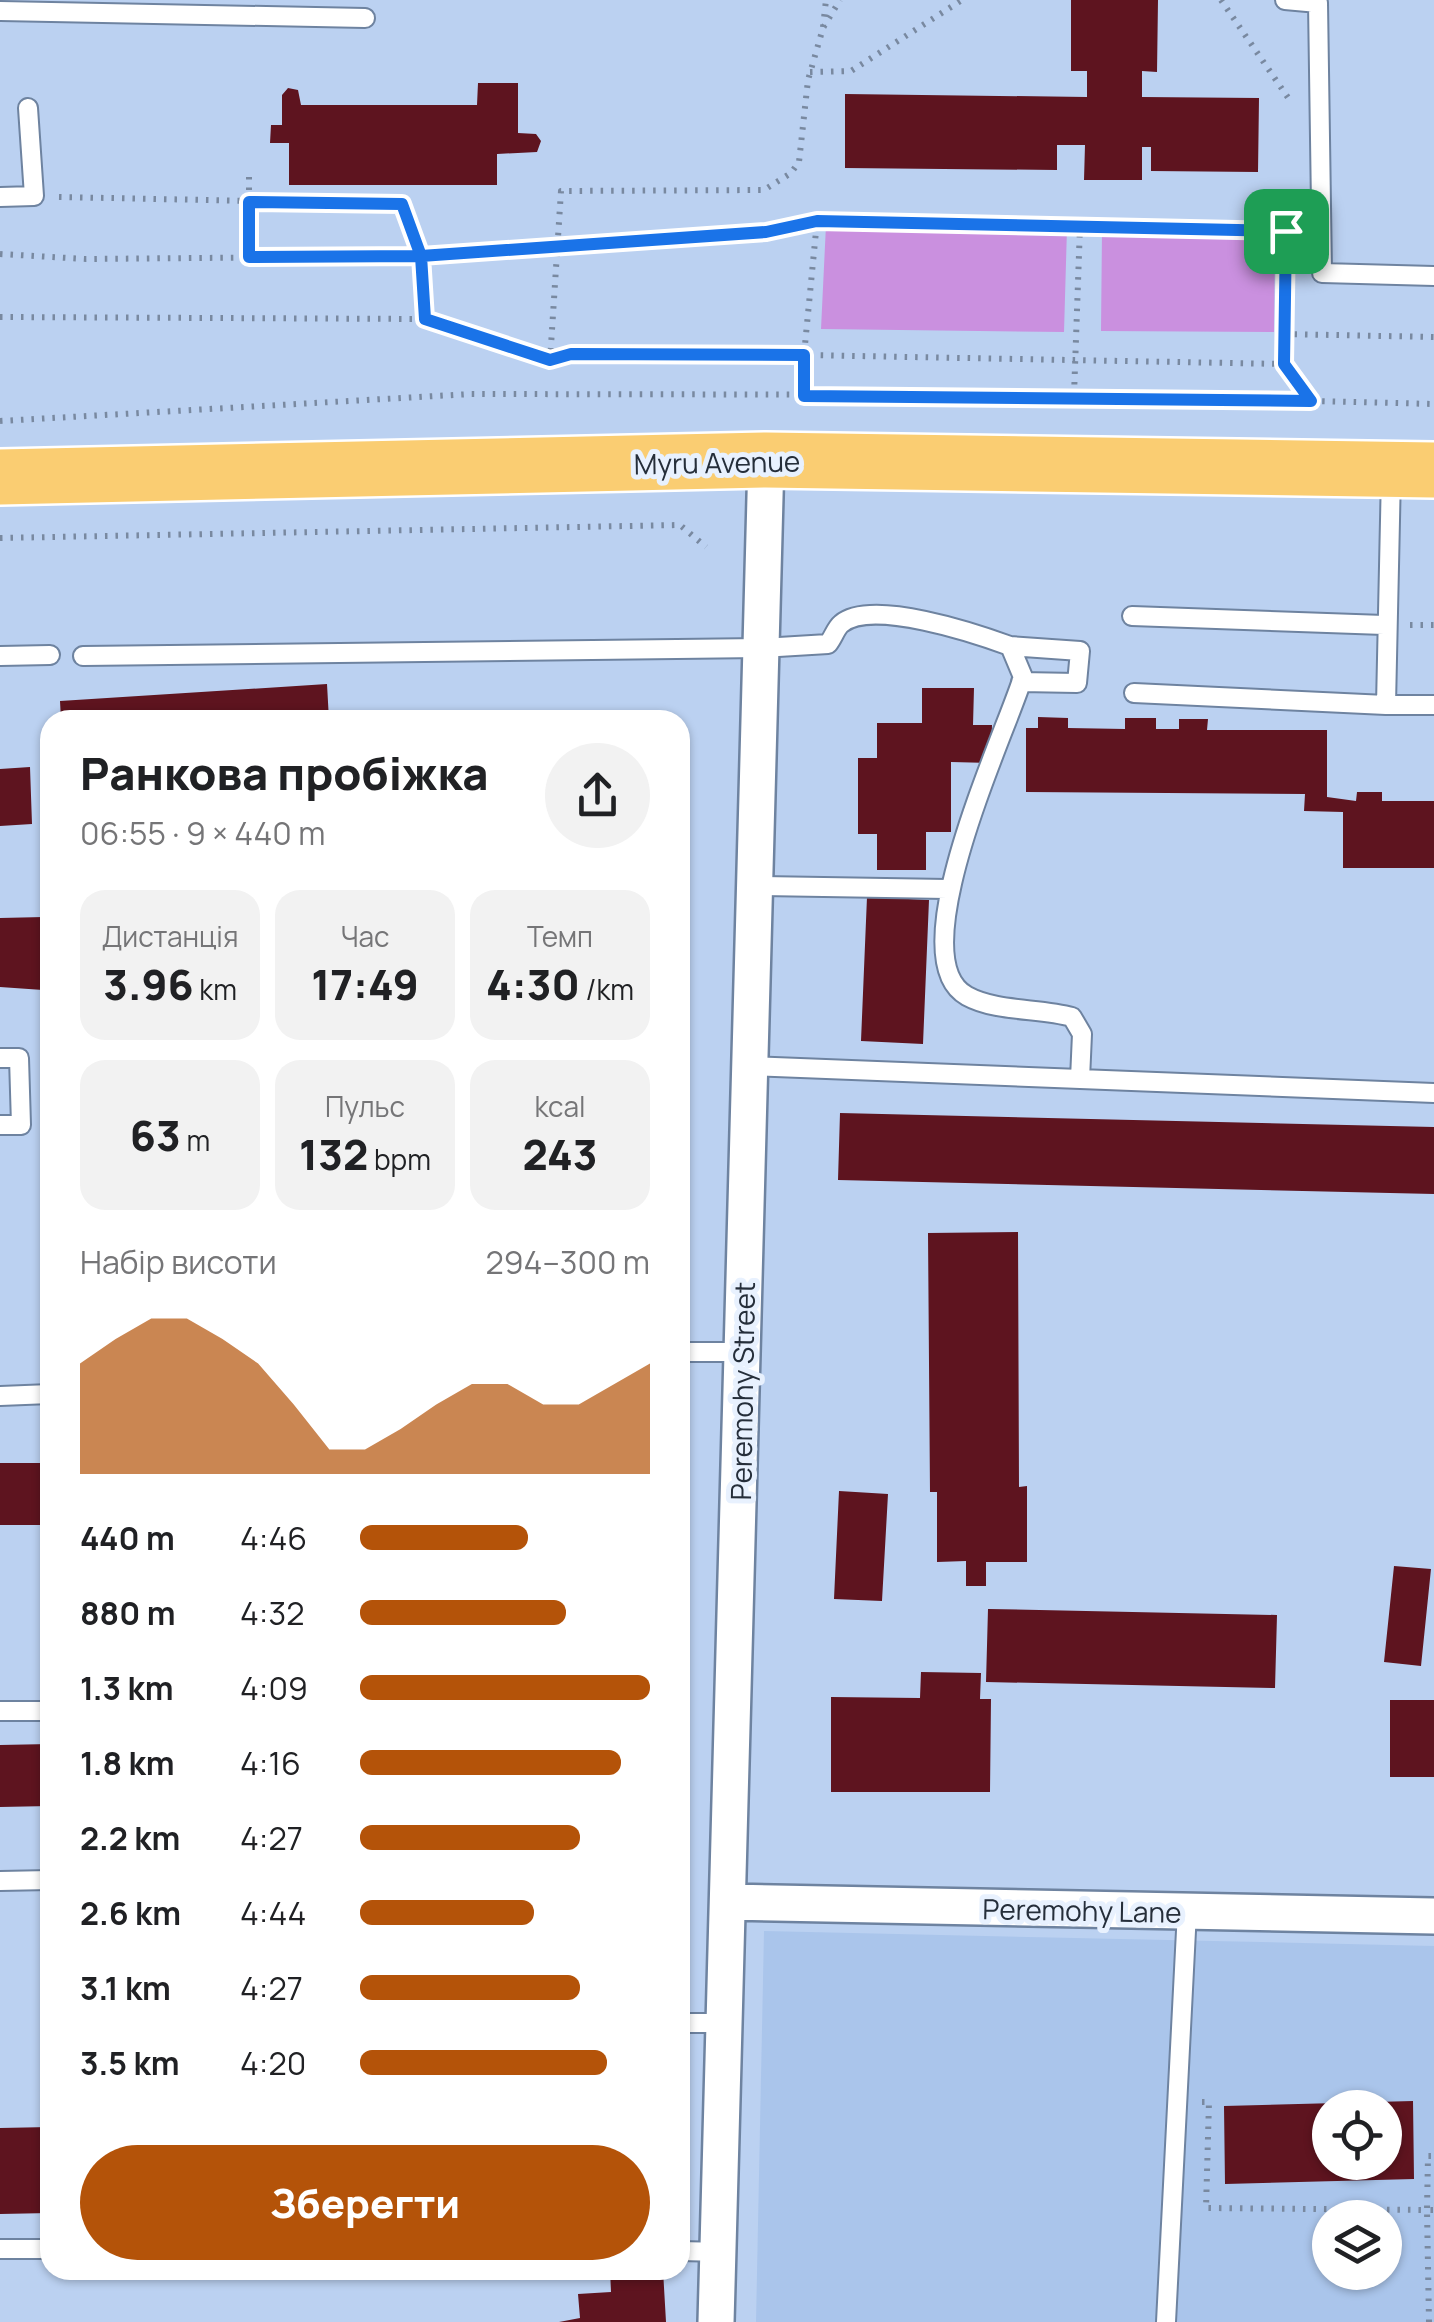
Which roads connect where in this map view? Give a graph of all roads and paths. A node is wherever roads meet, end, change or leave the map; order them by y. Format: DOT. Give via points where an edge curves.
graph roads {
  1 [pos="826,0"];
  2 [pos="840,0"];
  3 [pos="962,0"];
  4 [pos="1222,0"];
  5 [pos="1286,0"];
  6 [pos="0,10"];
  7 [pos="365,18"];
  8 [pos="823,28"];
  9 [pos="810,72"];
  10 [pos="28,108"];
  11 [pos="1297,111"];
  12 [pos="249,177"];
  13 [pos="34,196"];
  14 [pos="0,198"];
  15 [pos="249,202"];
  16 [pos="817,221"];
  17 [pos="1080,226"];
  18 [pos="1286,231"];
  19 [pos="1304,232"];
  20 [pos="558,245"];
  21 [pos="0,254"];
  22 [pos="421,256"];
  23 [pos="249,257"];
  24 [pos="1434,276"];
  25 [pos="0,318"];
  26 [pos="425,319"];
  27 [pos="1284,334"];
  28 [pos="1434,337"];
  29 [pos="804,355"];
  30 [pos="550,360"];
  31 [pos="1075,360"];
  32 [pos="1284,364"];
  33 [pos="1074,395"];
  34 [pos="804,396"];
  35 [pos="1311,401"];
  36 [pos="1434,404"];
  37 [pos="0,421"];
  38 [pos="766,460"];
  39 [pos="1413,469"];
  40 [pos="0,477"];
  41 [pos="0,538"];
  42 [pos="706,548"];
  43 [pos="1132,616"];
  44 [pos="1384,625"];
  45 [pos="1010,646"];
  46 [pos="761,648"];
  47 [pos="50,655"];
  48 [pos="0,656"];
  49 [pos="83,656"];
  50 [pos="1022,682"];
  51 [pos="1134,693"];
  52 [pos="1386,705"];
  53 [pos="1434,705"];
  54 [pos="755,886"];
  55 [pos="947,889"];
  56 [pos="0,1058"];
  57 [pos="751,1066"];
  58 [pos="1080,1078"];
  59 [pos="1434,1093"];
  60 [pos="0,1125"];
  61 [pos="690,1352"];
  62 [pos="743,1352"];
  63 [pos="40,1394"];
  64 [pos="0,1396"];
  65 [pos="0,1711"];
  66 [pos="40,1711"];
  67 [pos="0,1880"];
  68 [pos="40,1880"];
  69 [pos="729,1902"];
  70 [pos="1187,1912"];
  71 [pos="1434,1916"];
  72 [pos="690,2023"];
  73 [pos="726,2023"];
  74 [pos="1208,2102"];
  75 [pos="1434,2156"];
  76 [pos="1431,2210"];
  77 [pos="0,2249"];
  78 [pos="40,2250"];
  79 [pos="690,2251"];
  80 [pos="721,2252"];
  81 [pos="716,2322"];
  82 [pos="1166,2322"];
  83 [pos="1428,2322"];
  1 -- 8 [label="path"];
  2 -- 8 [label="path"];
  3 -- 9 [label="path" via="850,70"];
  4 -- 11 [label="path"];
  5 -- 24 [label="lane" via="1318,3 1322,274"];
  6 -- 7 [label="lane"];
  8 -- 9 [label="path"];
  9 -- 20 [label="path" via="799,162 780,182 764,190 561,191"];
  10 -- 13 [label="lane"];
  12 -- 15 [label="path"];
  13 -- 14 [label="lane"];
  13 -- 15 [label="path"];
  15 -- 22 [label="path" via="402,204"];
  15 -- 23 [label="path"];
  16 -- 17 [label="path"];
  16 -- 20 [label="path" via="766,232"];
  16 -- 29 [label="path"];
  17 -- 18 [label="path"];
  17 -- 31 [label="path"];
  18 -- 19 [label="path"];
  18 -- 27 [label="path"];
  20 -- 22 [label="path"];
  20 -- 30 [label="path"];
  21 -- 23 [label="path"];
  22 -- 23 [label="path"];
  22 -- 26 [label="path"];
  25 -- 26 [label="path"];
  26 -- 30 [label="path"];
  27 -- 28 [label="path"];
  27 -- 32 [label="path"];
  29 -- 30 [label="path" via="571,354"];
  29 -- 31 [label="path"];
  29 -- 34 [label="path"];
  31 -- 32 [label="path"];
  31 -- 33 [label="path"];
  32 -- 35 [label="path"];
  33 -- 34 [label="path"];
  33 -- 35 [label="path"];
  34 -- 37 [label="path" via="470,394"];
  35 -- 36 [label="path"];
  38 -- 39 [label="main road, Myru Avenue"];
  38 -- 40 [label="main road, Myru Avenue"];
  38 -- 46 [label="street, Peremohy Street"];
  39 -- 44 [label="lane"];
  41 -- 42 [label="path" via="680,525"];
  43 -- 44 [label="lane"];
  44 -- 52 [label="lane"];
  45 -- 46 [label="lane" via="928,619 889,617 840,624 828,644"];
  45 -- 50 [label="lane"];
  45 -- 50 [label="lane" via="1080,650 1077,683"];
  46 -- 49 [label="lane"];
  46 -- 54 [label="street, Peremohy Street"];
  47 -- 48 [label="lane"];
  50 -- 55 [label="lane"];
  51 -- 52 [label="lane"];
  52 -- 53 [label="lane"];
  54 -- 55 [label="lane"];
  54 -- 57 [label="street, Peremohy Street"];
  55 -- 58 [label="lane" via="950,978 966,996 1072,1017 1082,1034"];
  56 -- 60 [label="lane" via="19,1058 22,1125"];
  57 -- 58 [label="lane"];
  57 -- 62 [label="street, Peremohy Street"];
  58 -- 59 [label="lane"];
  61 -- 62 [label="lane"];
  62 -- 69 [label="street, Peremohy Street"];
  63 -- 64 [label="lane"];
  65 -- 66 [label="lane"];
  67 -- 68 [label="lane"];
  69 -- 70 [label="street, Peremohy Lane"];
  69 -- 73 [label="street, Peremohy Street"];
  70 -- 71 [label="street, Peremohy Lane"];
  70 -- 82 [label="lane"];
  72 -- 73 [label="lane"];
  73 -- 80 [label="street, Peremohy Street"];
  74 -- 76 [label="path" via="1206,2208"];
  75 -- 76 [label="path" via="1428,2156"];
  76 -- 83 [label="path"];
  77 -- 78 [label="lane"];
  79 -- 80 [label="lane"];
  80 -- 81 [label="street, Peremohy Street"];
}
